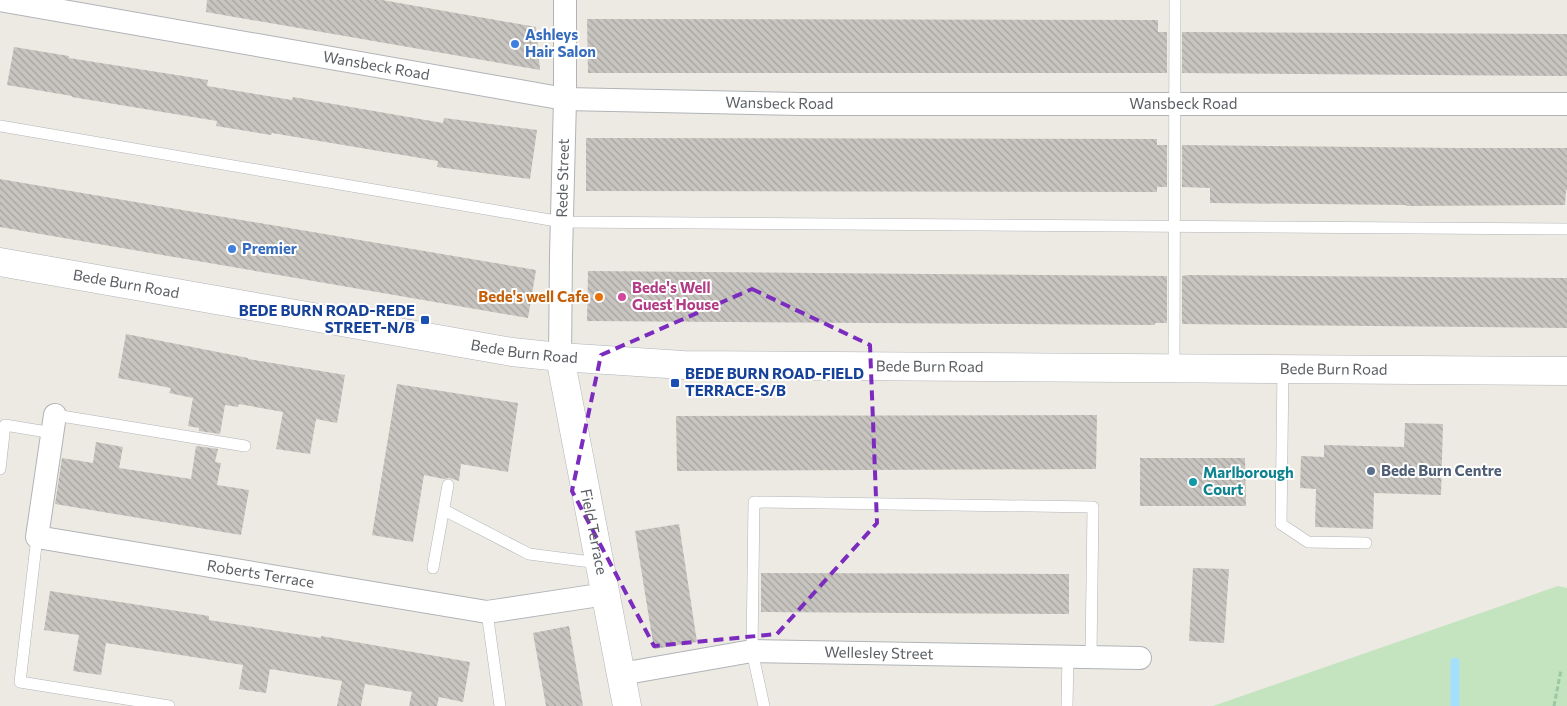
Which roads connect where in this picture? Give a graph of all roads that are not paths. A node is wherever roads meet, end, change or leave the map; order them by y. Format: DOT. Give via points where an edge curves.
graph roads {
  1 [pos="0,0"];
  2 [pos="565,0"];
  3 [pos="1175,0"];
  4 [pos="565,100"];
  5 [pos="1174,104"];
  6 [pos="1567,104"];
  7 [pos="0,126"];
  8 [pos="562,222"];
  9 [pos="1174,226"];
  10 [pos="1567,229"];
  11 [pos="0,262"];
  12 [pos="560,357"];
  13 [pos="1174,368"];
  14 [pos="1283,369"];
  15 [pos="1567,371"];
  16 [pos="54,424"];
  17 [pos="245,446"];
  18 [pos="0,469"];
  19 [pos="448,485"];
  20 [pos="444,510"];
  21 [pos="38,537"];
  22 [pos="1366,543"];
  23 [pos="601,563"];
  24 [pos="432,568"];
  25 [pos="606,594"];
  26 [pos="487,612"];
  27 [pos="752,650"];
  28 [pos="1068,656"];
  29 [pos="1091,656"];
  30 [pos="1140,658"];
  31 [pos="621,674"];
  32 [pos="169,706"];
  33 [pos="500,706"];
  34 [pos="627,706"];
  35 [pos="764,706"];
  36 [pos="1067,706"];
  1 -- 4 [label="street, Wansbeck Road"];
  2 -- 4 [label="street, Rede Street"];
  3 -- 5 [label="lane"];
  4 -- 5 [label="street, Wansbeck Road"];
  4 -- 8 [label="street, Rede Street"];
  5 -- 6 [label="street, Wansbeck Road"];
  5 -- 9 [label="lane"];
  7 -- 8 [label="lane"];
  8 -- 9 [label="lane"];
  8 -- 12 [label="street, Rede Street"];
  9 -- 10 [label="lane"];
  9 -- 13 [label="lane"];
  11 -- 12 [label="main road, Bede Burn Road" via="502,350"];
  12 -- 13 [label="main road, Bede Burn Road" via="683,365"];
  12 -- 23 [label="main road, Field Terrace"];
  13 -- 14 [label="main road, Bede Burn Road"];
  14 -- 15 [label="main road, Bede Burn Road"];
  14 -- 22 [label="lane" via="1281,524 1308,542"];
  16 -- 17 [label="lane"];
  16 -- 18 [label="lane" via="6,425"];
  16 -- 21 [label="street"];
  19 -- 20 [label="lane"];
  20 -- 23 [label="lane" via="529,554"];
  20 -- 24 [label="lane"];
  21 -- 26 [label="street, Roberts Terrace"];
  21 -- 32 [label="lane" via="20,682"];
  23 -- 25 [label="main road, Field Terrace"];
  25 -- 26 [label="street, Roberts Terrace"];
  25 -- 31 [label="main road, Field Terrace"];
  26 -- 33 [label="lane"];
  27 -- 28 [label="street, Wellesley Street"];
  27 -- 29 [label="lane" via="754,502 1093,507"];
  27 -- 31 [label="street, Wellesley Street"];
  27 -- 35 [label="lane"];
  28 -- 29 [label="street, Wellesley Street"];
  28 -- 36 [label="lane"];
  29 -- 30 [label="street, Wellesley Street"];
  31 -- 34 [label="main road, Field Terrace"];
}
